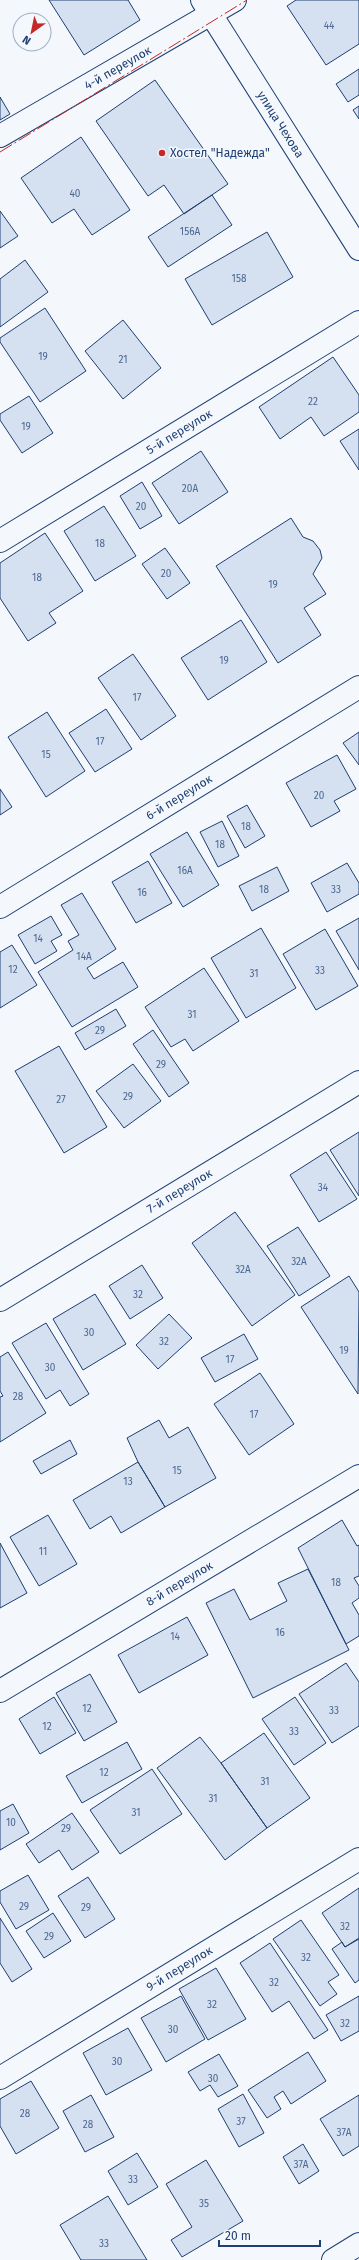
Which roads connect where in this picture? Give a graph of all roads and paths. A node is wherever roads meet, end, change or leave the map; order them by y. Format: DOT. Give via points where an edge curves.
graph roads {
  1 [pos="235,0"];
  2 [pos="207,7"];
  3 [pos="0,136"];
  4 [pos="359,249"];
  5 [pos="359,322"];
  6 [pos="0,541"];
  7 [pos="359,687"];
  8 [pos="0,907"];
  9 [pos="359,1082"];
  10 [pos="0,1300"];
  11 [pos="359,1476"];
  12 [pos="0,1691"];
  13 [pos="359,1859"];
  14 [pos="0,2078"];
  15 [pos="359,2244"];
  16 [pos="333,2260"];
  1 -- 2 [label="street, 4-й переулок"];
  2 -- 3 [label="street, 4-й переулок"];
  2 -- 4 [label="street, улица Чехова"];
  5 -- 6 [label="street, 5-й переулок"];
  7 -- 8 [label="street, 6-й переулок"];
  9 -- 10 [label="street, 7-й переулок"];
  11 -- 12 [label="street, 8-й переулок"];
  13 -- 14 [label="street, 9-й переулок"];
  15 -- 16 [label="street"];
}
